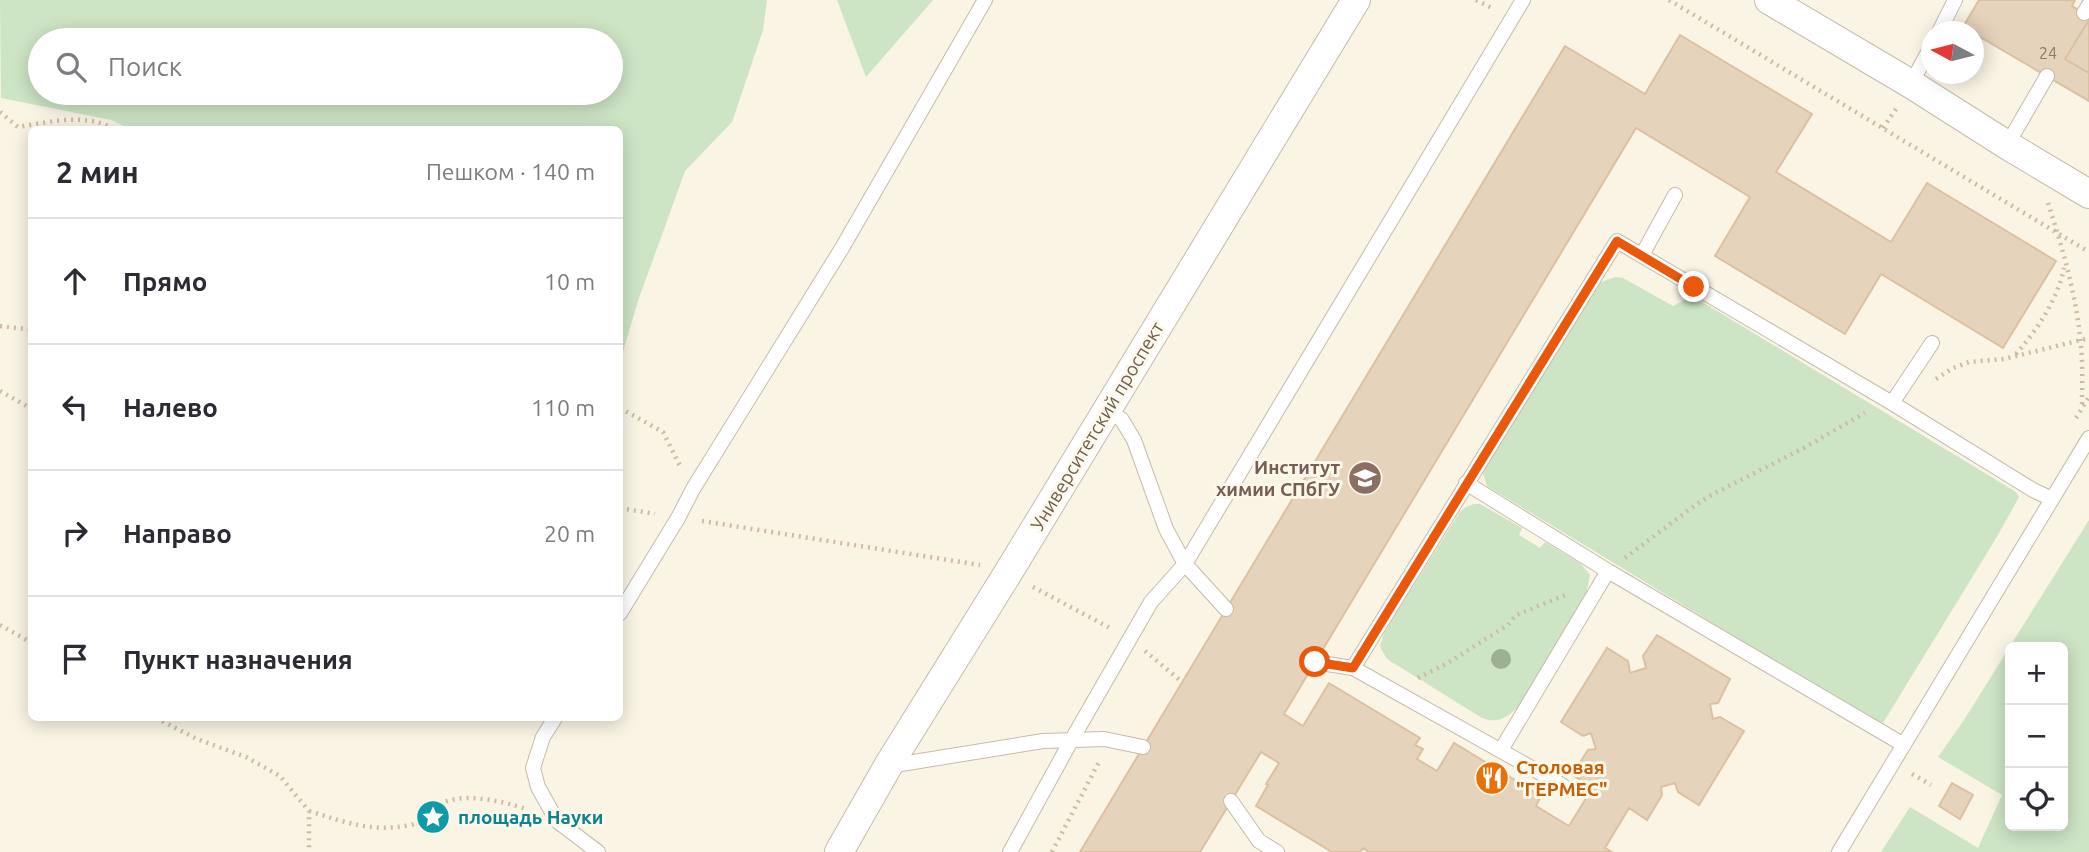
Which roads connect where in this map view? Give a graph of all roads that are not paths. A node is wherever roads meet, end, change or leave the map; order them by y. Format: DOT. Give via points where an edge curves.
graph roads {
  1 [pos="985,0"];
  2 [pos="1356,0"];
  3 [pos="1523,0"];
  4 [pos="1769,0"];
  5 [pos="1955,0"];
  6 [pos="1944,21"];
  7 [pos="1921,64"];
  8 [pos="2047,76"];
  9 [pos="1911,84"];
  10 [pos="2007,145"];
  11 [pos="2089,194"];
  12 [pos="1675,195"];
  13 [pos="1642,255"];
  14 [pos="1932,344"];
  15 [pos="1892,402"];
  16 [pos="1107,408"];
  17 [pos="2089,438"];
  18 [pos="1466,483"];
  19 [pos="2052,499"];
  20 [pos="1185,564"];
  21 [pos="1608,571"];
  22 [pos="623,608"];
  23 [pos="1226,609"];
  24 [pos="1315,662"];
  25 [pos="1353,668"];
  26 [pos="553,721"];
  27 [pos="1071,740"];
  28 [pos="1904,745"];
  29 [pos="1143,747"];
  30 [pos="1502,750"];
  31 [pos="888,766"];
  32 [pos="1562,785"];
  33 [pos="1231,801"];
  34 [pos="1255,847"];
  35 [pos="598,852"];
  36 [pos="839,852"];
  37 [pos="1010,852"];
  38 [pos="1277,852"];
  39 [pos="1839,852"];
  1 -- 22 [label="lane" via="842,248"];
  2 -- 16 [label="street, Университетский проспект"];
  3 -- 20 [label="lane"];
  4 -- 9 [label="street"];
  5 -- 6 [label="lane"];
  7 -- 9 [label="lane"];
  8 -- 10 [label="lane"];
  9 -- 10 [label="street"];
  10 -- 11 [label="street"];
  12 -- 13 [label="lane"];
  13 -- 15 [label="lane"];
  13 -- 18 [label="lane" via="1617,241"];
  14 -- 15 [label="lane"];
  15 -- 19 [label="lane"];
  16 -- 20 [label="lane" via="1134,440 1166,529"];
  16 -- 31 [label="street, Университетский проспект"];
  17 -- 19 [label="lane"];
  18 -- 21 [label="lane"];
  18 -- 25 [label="lane"];
  19 -- 28 [label="lane"];
  20 -- 23 [label="lane"];
  20 -- 27 [label="lane" via="1151,602"];
  21 -- 28 [label="lane"];
  21 -- 30 [label="lane"];
  24 -- 25 [label="lane"];
  25 -- 30 [label="lane"];
  26 -- 35 [label="lane" via="533,768 538,787 557,821"];
  27 -- 29 [label="lane" via="1104,739"];
  27 -- 31 [label="lane"];
  27 -- 37 [label="lane"];
  28 -- 39 [label="lane"];
  30 -- 32 [label="lane"];
  31 -- 36 [label="street, Университетский проспект"];
  33 -- 34 [label="lane"];
  34 -- 38 [label="lane"];
}
